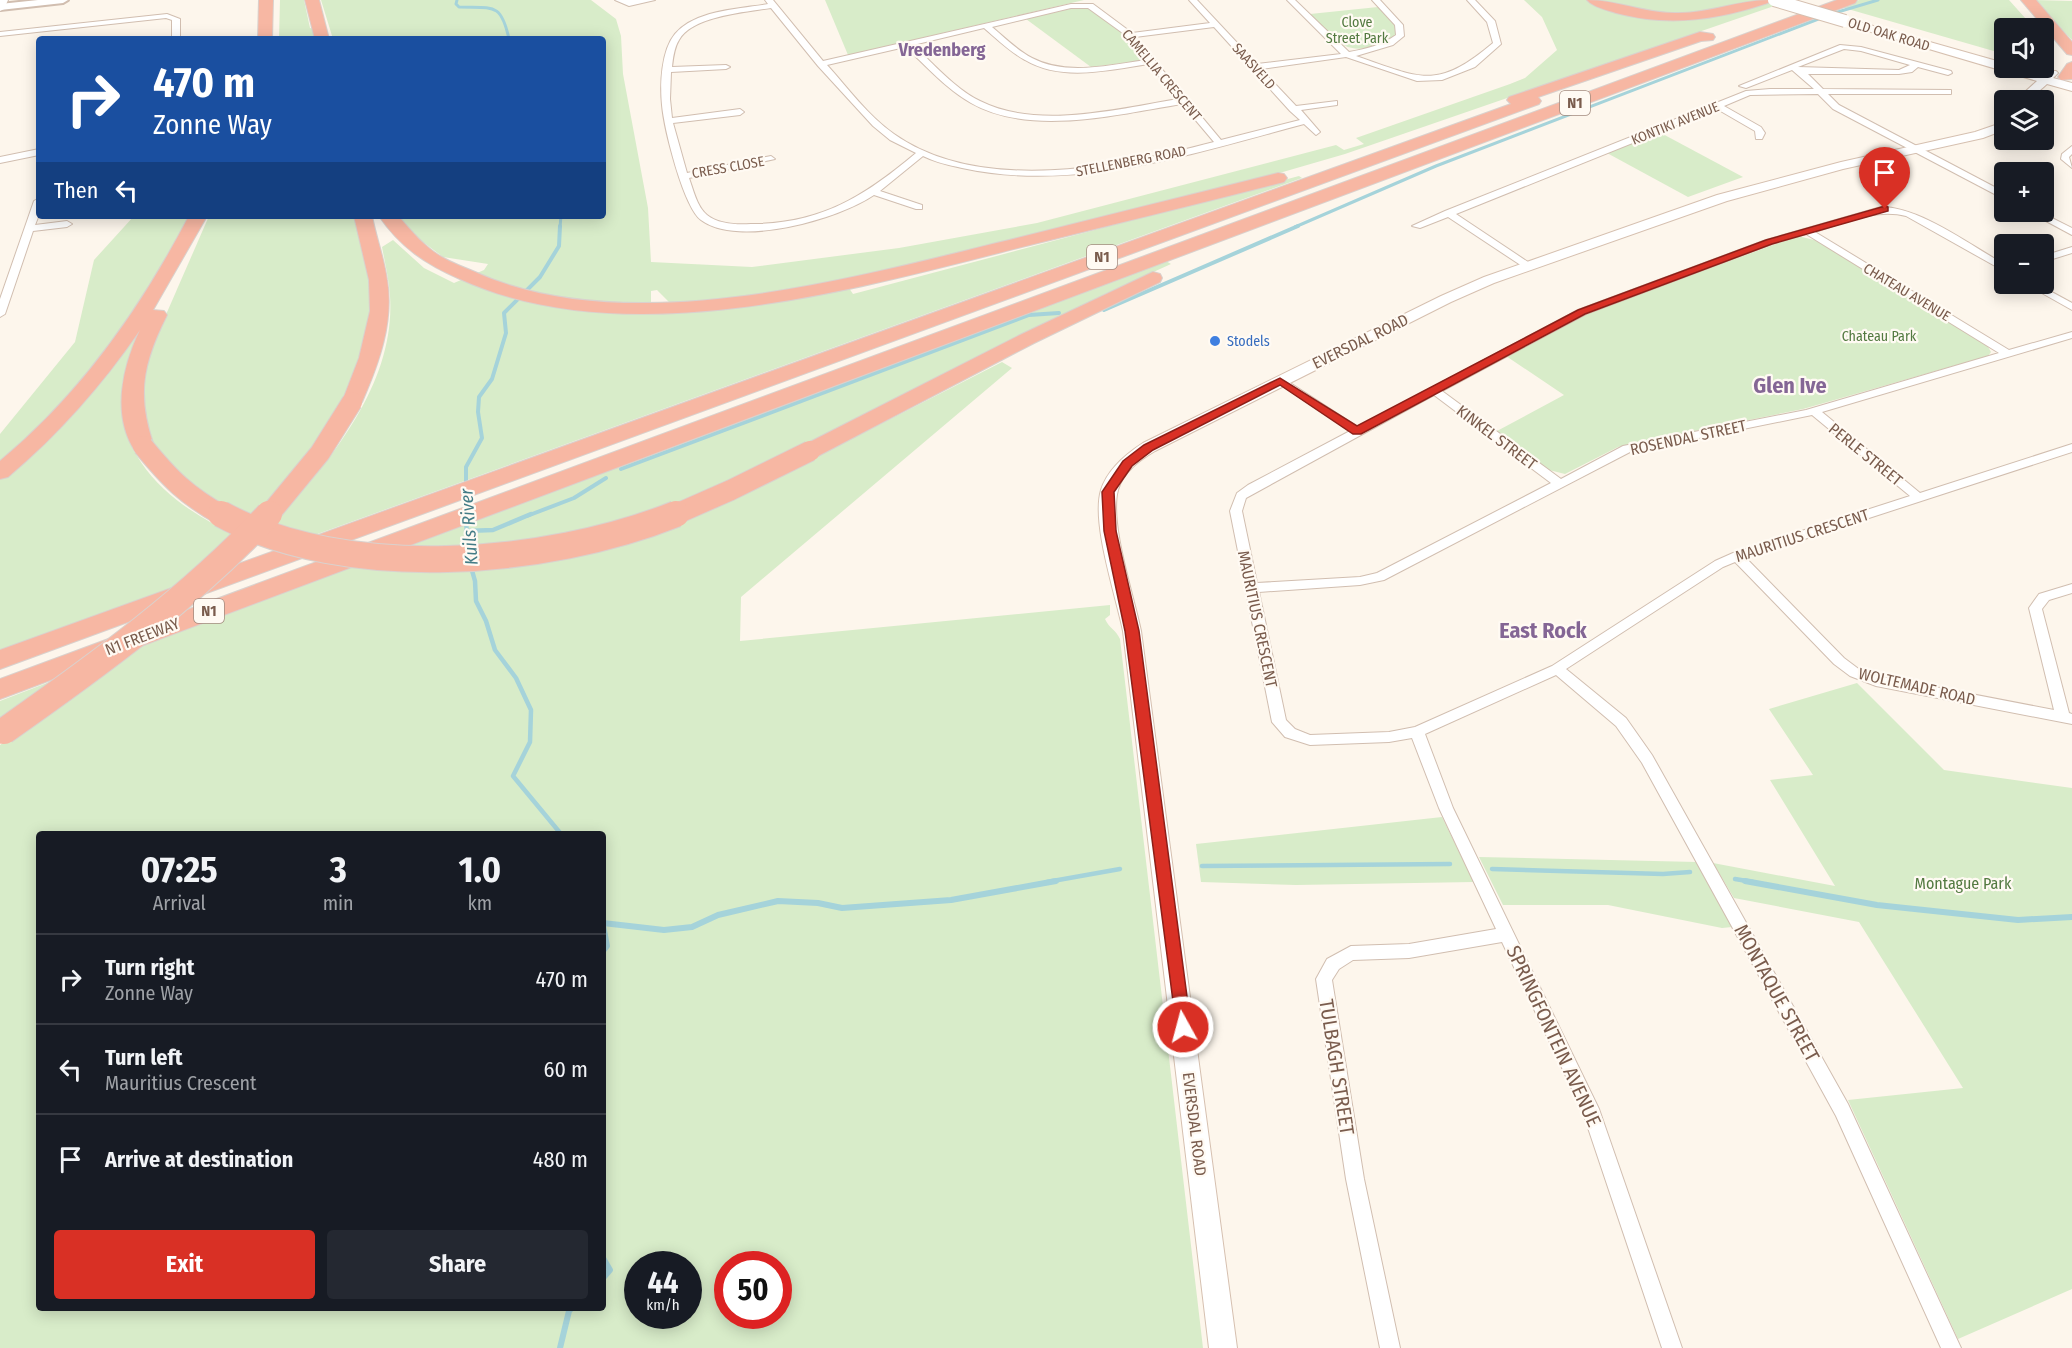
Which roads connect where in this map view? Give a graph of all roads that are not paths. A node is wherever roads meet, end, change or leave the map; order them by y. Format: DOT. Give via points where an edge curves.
graph roads {
  1 [pos="63,0"];
  2 [pos="266,0"];
  3 [pos="312,0"];
  4 [pos="619,0"];
  5 [pos="651,0"];
  6 [pos="1193,0"];
  7 [pos="1291,0"];
  8 [pos="1376,0"];
  9 [pos="1471,0"];
  10 [pos="1594,0"];
  11 [pos="1763,0"];
  12 [pos="1799,0"];
  13 [pos="1807,0"];
  14 [pos="1850,0"];
  15 [pos="2028,0"];
  16 [pos="2,3"];
  17 [pos="771,3"];
  18 [pos="1774,6"];
  19 [pos="1850,19"];
  20 [pos="1216,24"];
  21 [pos="986,26"];
  22 [pos="0,34"];
  23 [pos="1131,35"];
  24 [pos="176,36"];
  25 [pos="265,36"];
  26 [pos="321,36"];
  27 [pos="907,44"];
  28 [pos="2072,51"];
  29 [pos="1347,55"];
  30 [pos="1152,61"];
  31 [pos="1994,62"];
  32 [pos="821,64"];
  33 [pos="1917,64"];
  34 [pos="1791,66"];
  35 [pos="726,67"];
  36 [pos="1255,67"];
  37 [pos="668,70"];
  38 [pos="1801,71"];
  39 [pos="1948,73"];
  40 [pos="2025,78"];
  41 [pos="2063,78"];
  42 [pos="1743,86"];
  43 [pos="2034,90"];
  44 [pos="2045,90"];
  45 [pos="1819,91"];
  46 [pos="1948,92"];
  47 [pos="1184,100"];
  48 [pos="1334,103"];
  49 [pos="1718,106"];
  50 [pos="1293,109"];
  51 [pos="740,112"];
  52 [pos="1994,118"];
  53 [pos="669,121"];
  54 [pos="1305,121"];
  55 [pos="1994,130"];
  56 [pos="1316,132"];
  57 [pos="1979,135"];
  58 [pos="1759,137"];
  59 [pos="1219,143"];
  60 [pos="1911,147"];
  61 [pos="2072,149"];
  62 [pos="36,153"];
  63 [pos="921,153"];
  64 [pos="1933,158"];
  65 [pos="771,159"];
  66 [pos="0,160"];
  67 [pos="1414,164"];
  68 [pos="2072,165"];
  69 [pos="684,176"];
  70 [pos="1994,191"];
  71 [pos="875,192"];
  72 [pos="920,207"];
  73 [pos="36,209"];
  74 [pos="1448,213"];
  75 [pos="196,219"];
  76 [pos="197,219"];
  77 [pos="364,219"];
  78 [pos="391,219"];
  79 [pos="2053,222"];
  80 [pos="68,224"];
  81 [pos="1417,226"];
  82 [pos="29,229"];
  83 [pos="1806,230"];
  84 [pos="2072,232"];
  85 [pos="2072,250"];
  86 [pos="2054,256"];
  87 [pos="1994,262"];
  88 [pos="1528,266"];
  89 [pos="2049,294"];
  90 [pos="2072,307"];
  91 [pos="0,314"];
  92 [pos="2072,335"];
  93 [pos="2008,354"];
  94 [pos="1280,381"];
  95 [pos="1434,390"];
  96 [pos="1813,411"];
  97 [pos="1357,431"];
  98 [pos="2071,449"];
  99 [pos="0,472"];
  100 [pos="1560,484"];
  101 [pos="1918,497"];
  102 [pos="1737,556"];
  103 [pos="1252,588"];
  104 [pos="2072,588"];
  105 [pos="0,660"];
  106 [pos="1557,669"];
  107 [pos="0,690"];
  108 [pos="2067,718"];
  109 [pos="2,732"];
  110 [pos="1417,732"];
  111 [pos="1507,934"];
  112 [pos="1223,1348"];
  113 [pos="1390,1348"];
  114 [pos="1672,1348"];
  115 [pos="1951,1348"];
  1 -- 16 [label="street"];
  2 -- 25 [label="highway"];
  3 -- 26 [label="highway"];
  4 -- 5 [label="street" via="629,4"];
  6 -- 20 [label="street, SAASVELD"];
  7 -- 29 [label="street"];
  8 -- 29 [label="street" via="1399,25 1400,36 1384,47"];
  9 -- 29 [label="street" via="1489,19 1498,43 1472,65 1431,80 1407,76"];
  10 -- 11 [label="highway" via="1633,13 1684,18 1722,14"];
  12 -- 19 [label="main road, OLD OAK ROAD"];
  13 -- 18 [label="highway"];
  14 -- 67 [label="highway, N1"];
  15 -- 28 [label="highway"];
  17 -- 32 [label="street, STELLENBERG ROAD"];
  17 -- 37 [label="street" via="688,27 673,41"];
  18 -- 19 [label="main road, OLD OAK ROAD, bridge"];
  19 -- 31 [label="main road, OLD OAK ROAD"];
  20 -- 23 [label="street"];
  20 -- 36 [label="street, SAASVELD"];
  21 -- 23 [label="street, CAMELLIA CRESCENT" via="1085,5"];
  21 -- 27 [label="street, CAMELLIA CRESCENT"];
  21 -- 30 [label="street" via="1024,57 1048,67 1084,70"];
  22 -- 24 [label="street" via="170,17 177,21"];
  23 -- 30 [label="street, CAMELLIA CRESCENT"];
  27 -- 32 [label="street, CAMELLIA CRESCENT"];
  27 -- 47 [label="street" via="970,99 1007,114 1061,117"];
  29 -- 36 [label="street"];
  30 -- 47 [label="street, CAMELLIA CRESCENT"];
  32 -- 63 [label="street, STELLENBERG ROAD" via="882,130"];
  33 -- 34 [label="street" via="1843,47"];
  33 -- 38 [label="street" via="1904,71"];
  33 -- 39 [label="street"];
  34 -- 38 [label="street"];
  34 -- 42 [label="street"];
  35 -- 37 [label="street"];
  36 -- 50 [label="street, SAASVELD"];
  37 -- 53 [label="street" via="665,98"];
  38 -- 45 [label="street"];
  40 -- 43 [label="main road"];
  41 -- 44 [label="main road"];
  45 -- 46 [label="street, KONTIKI AVENUE"];
  45 -- 49 [label="street, KONTIKI AVENUE" via="1759,92"];
  45 -- 60 [label="street" via="1836,107"];
  47 -- 59 [label="street, CAMELLIA CRESCENT"];
  48 -- 50 [label="street"];
  49 -- 58 [label="street" via="1758,129"];
  49 -- 74 [label="street, KONTIKI AVENUE"];
  50 -- 54 [label="street, SAASVELD"];
  51 -- 53 [label="street"];
  52 -- 60 [label="main road, EVERSDAL ROAD"];
  53 -- 69 [label="street"];
  54 -- 56 [label="street, SAASVELD"];
  54 -- 59 [label="street, STELLENBERG ROAD"];
  55 -- 57 [label="main road, EVERSDAL ROAD"];
  57 -- 60 [label="main road, EVERSDAL ROAD"];
  57 -- 64 [label="main road" via="1938,148"];
  59 -- 63 [label="street, STELLENBERG ROAD" via="1108,168 1058,173 981,169"];
  60 -- 64 [label="street"];
  60 -- 88 [label="main road, EVERSDAL ROAD" via="1722,198"];
  61 -- 68 [label="street" via="2065,156"];
  62 -- 66 [label="street"];
  63 -- 71 [label="street"];
  64 -- 70 [label="street"];
  65 -- 69 [label="street, CRESS CLOSE"];
  67 -- 76 [label="highway, bridge" via="1116,294 705,503 617,533 537,549 422,558 320,549 269,537 228,520 186,493 143,446 133,421 134,371 143,342 184,260"];
  67 -- 107 [label="highway, N1 FREEWAY / N1"];
  69 -- 71 [label="street" via="697,212 704,218 749,228 817,220"];
  71 -- 72 [label="street"];
  73 -- 82 [label="street"];
  74 -- 81 [label="street, KONTIKI AVENUE"];
  74 -- 88 [label="street"];
  75 -- 99 [label="highway" via="152,298 97,377 51,427"];
  77 -- 109 [label="highway, bridge" via="378,280 380,309 364,374 331,439 283,499 212,571 133,637"];
  78 -- 105 [label="highway, N1 FREEWAY / N1" via="414,246 435,261 467,278 524,296 629,308 713,305 904,270 1325,165 1700,36 1713,35"];
  79 -- 84 [label="street"];
  80 -- 82 [label="street"];
  82 -- 91 [label="street"];
  83 -- 87 [label="street, MAURITIUS CRESCENT" via="1894,210 1909,214"];
  83 -- 93 [label="street, CHATEAU AVENUE"];
  83 -- 95 [label="street, MAURITIUS CRESCENT" via="1582,312"];
  85 -- 86 [label="street"];
  88 -- 94 [label="main road, EVERSDAL ROAD" via="1455,294"];
  89 -- 90 [label="street"];
  92 -- 93 [label="street, ROSENDAL STREET"];
  93 -- 96 [label="street, ROSENDAL STREET"];
  94 -- 97 [label="street"];
  94 -- 112 [label="main road, EVERSDAL ROAD" via="1138,454 1115,479 1107,502 1132,631"];
  95 -- 97 [label="street, MAURITIUS CRESCENT"];
  95 -- 100 [label="street, KINKEL STREET"];
  96 -- 100 [label="street, ROSENDAL STREET" via="1627,449"];
  96 -- 101 [label="street, PERLE STREET"];
  97 -- 103 [label="street, MAURITIUS CRESCENT" via="1241,496 1236,511"];
  98 -- 101 [label="street, MAURITIUS CRESCENT"];
  100 -- 103 [label="street, ROSENDAL STREET" via="1380,577"];
  101 -- 102 [label="street, MAURITIUS CRESCENT"];
  102 -- 106 [label="street, MAURITIUS CRESCENT"];
  102 -- 108 [label="street, WOLTEMADE ROAD" via="1855,673 1876,681"];
  103 -- 110 [label="street, MAURITIUS CRESCENT" via="1278,717 1286,730 1310,740"];
  104 -- 108 [label="street" via="2044,597 2034,608"];
  106 -- 110 [label="street, MAURITIUS CRESCENT"];
  106 -- 115 [label="street, MONTAQUE STREET" via="1621,722 1647,759 1842,1110"];
  110 -- 111 [label="street, SPRINGFONTEIN AVENUE" via="1446,808"];
  111 -- 113 [label="street, TULBAGH STREET" via="1408,951 1351,953 1333,964 1324,979 1355,1179"];
  111 -- 114 [label="street, SPRINGFONTEIN AVENUE" via="1590,1108"];
}
